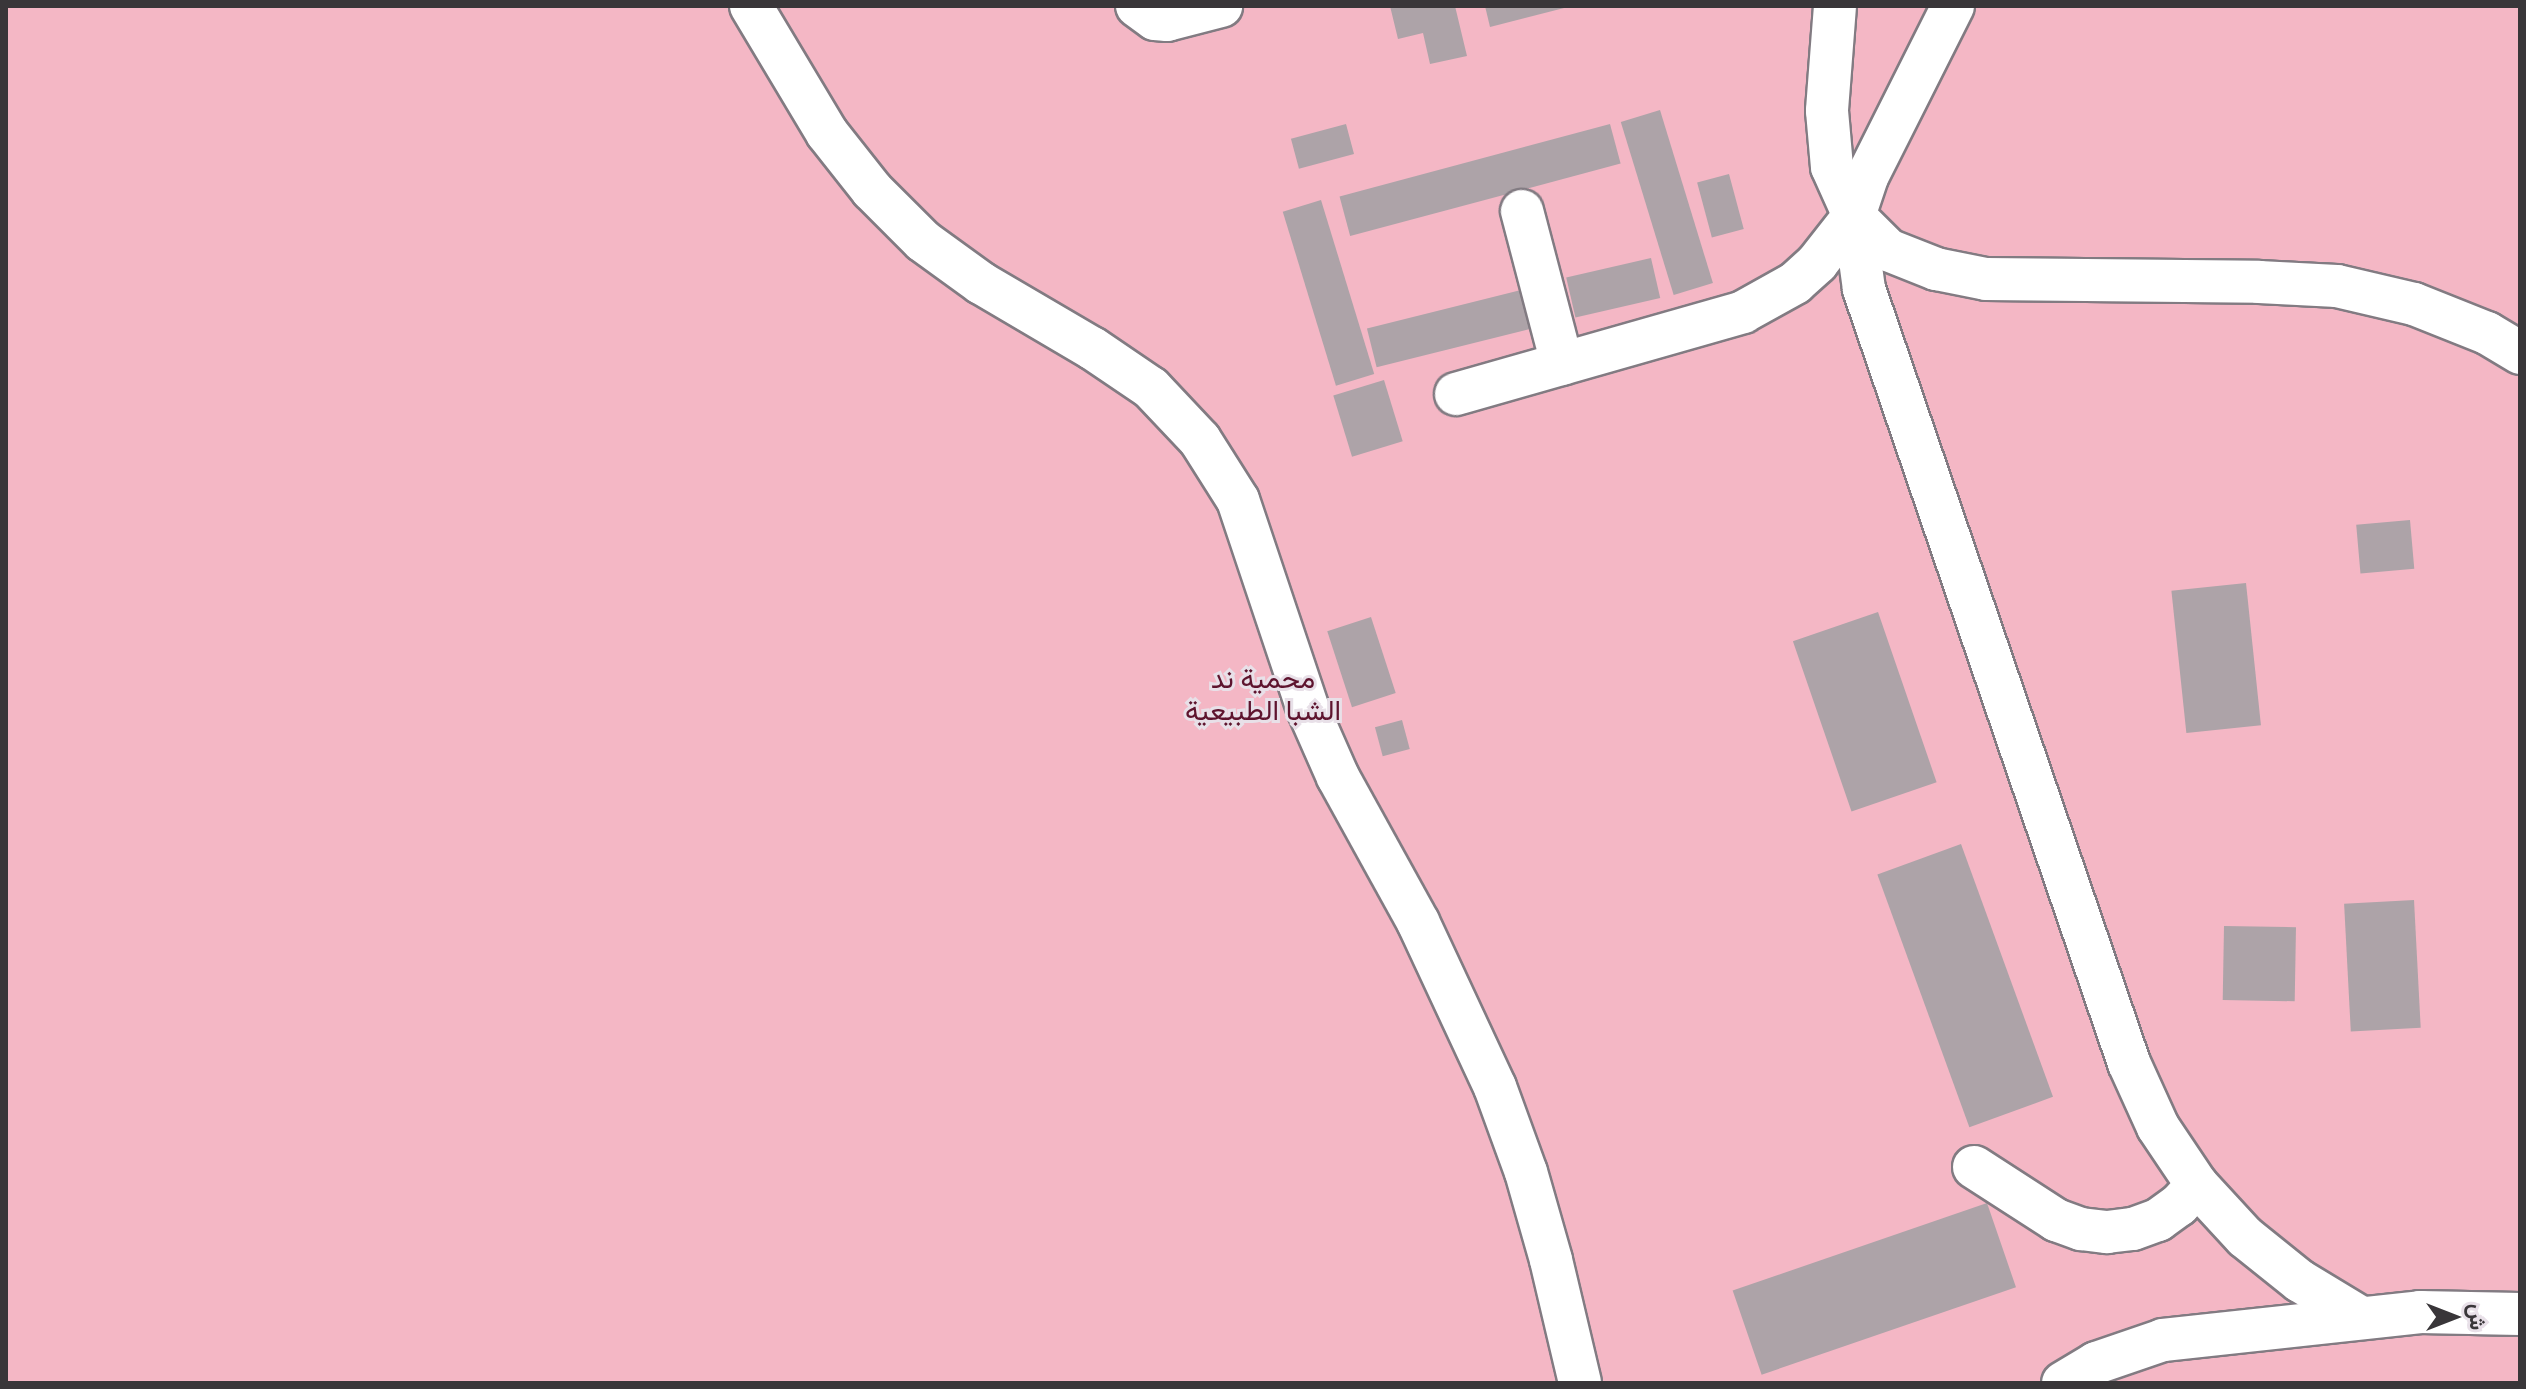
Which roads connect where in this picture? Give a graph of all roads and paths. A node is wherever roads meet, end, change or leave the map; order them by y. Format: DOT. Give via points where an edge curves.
graph roads {
  1 [pos="751,6"];
  2 [pos="1137,6"];
  3 [pos="1221,6"];
  4 [pos="1835,6"];
  5 [pos="1953,6"];
  6 [pos="1522,211"];
  7 [pos="1854,216"];
  8 [pos="2520,353"];
  9 [pos="1562,364"];
  10 [pos="1456,394"];
  11 [pos="1974,1167"];
  12 [pos="2197,1185"];
  13 [pos="2520,1314"];
  14 [pos="2361,1318"];
  15 [pos="1580,1383"];
  16 [pos="2063,1383"];
  1 -- 15 [label="lane" via="827,133 872,190 923,241 981,283 1151,388 1200,440 1238,500 1298,681 1332,763 1425,935 1495,1087 1526,1172"];
  2 -- 3 [label="lane" via="1155,19 1167,20"];
  4 -- 7 [label="lane" via="1828,125 1832,167"];
  5 -- 7 [label="lane" via="1867,177"];
  6 -- 9 [label="lane"];
  7 -- 8 [label="lane" via="1888,250 1936,269 1986,279 2337,286 2414,304 2487,333"];
  7 -- 9 [label="lane" via="1817,263 1770,299 1743,312"];
  7 -- 12 [label="lane" via="1856,253 1875,324 2129,1063 2158,1127"];
  9 -- 10 [label="lane"];
  11 -- 12 [label="lane" via="2056,1220 2107,1232 2158,1220"];
  12 -- 14 [label="lane" via="2245,1237 2300,1281"];
  13 -- 14 [label="lane" via="2420,1312"];
  14 -- 16 [label="lane" via="2163,1340 2096,1363"];
}
